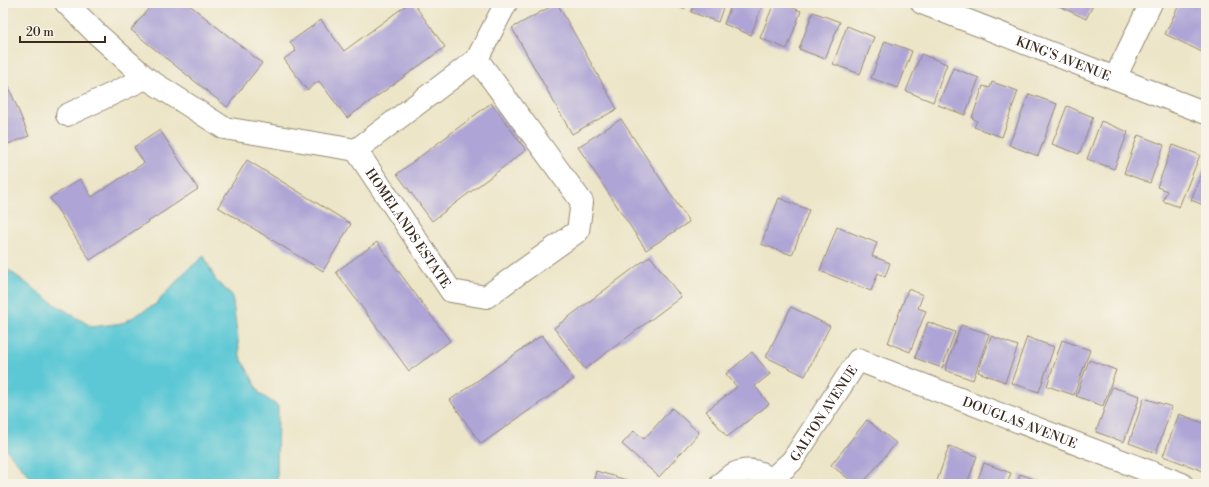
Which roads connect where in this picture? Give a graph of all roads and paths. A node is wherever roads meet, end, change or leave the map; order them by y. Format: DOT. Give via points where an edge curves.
graph roads {
  1 [pos="66,3"];
  2 [pos="506,3"];
  3 [pos="922,3"];
  4 [pos="1151,3"];
  5 [pos="477,59"];
  6 [pos="146,78"];
  7 [pos="1115,78"];
  8 [pos="1206,113"];
  9 [pos="67,115"];
  10 [pos="356,150"];
  11 [pos="858,360"];
  12 [pos="771,483"];
  13 [pos="721,484"];
  14 [pos="1182,484"];
  1 -- 6 [label="street"];
  2 -- 5 [label="street"];
  3 -- 7 [label="street, KING'S AVENUE"];
  4 -- 7 [label="street"];
  5 -- 10 [label="street"];
  5 -- 10 [label="street, HOMELANDS ESTATE" via="582,202 578,231 486,297 451,291"];
  6 -- 9 [label="street"];
  6 -- 10 [label="street" via="224,128"];
  7 -- 8 [label="street, KING'S AVENUE"];
  11 -- 12 [label="street, GALTON AVENUE" via="792,461"];
  11 -- 14 [label="street, DOUGLAS AVENUE"];
  12 -- 13 [label="street, GALTON AVENUE" via="764,476 747,470 737,472"];
}
